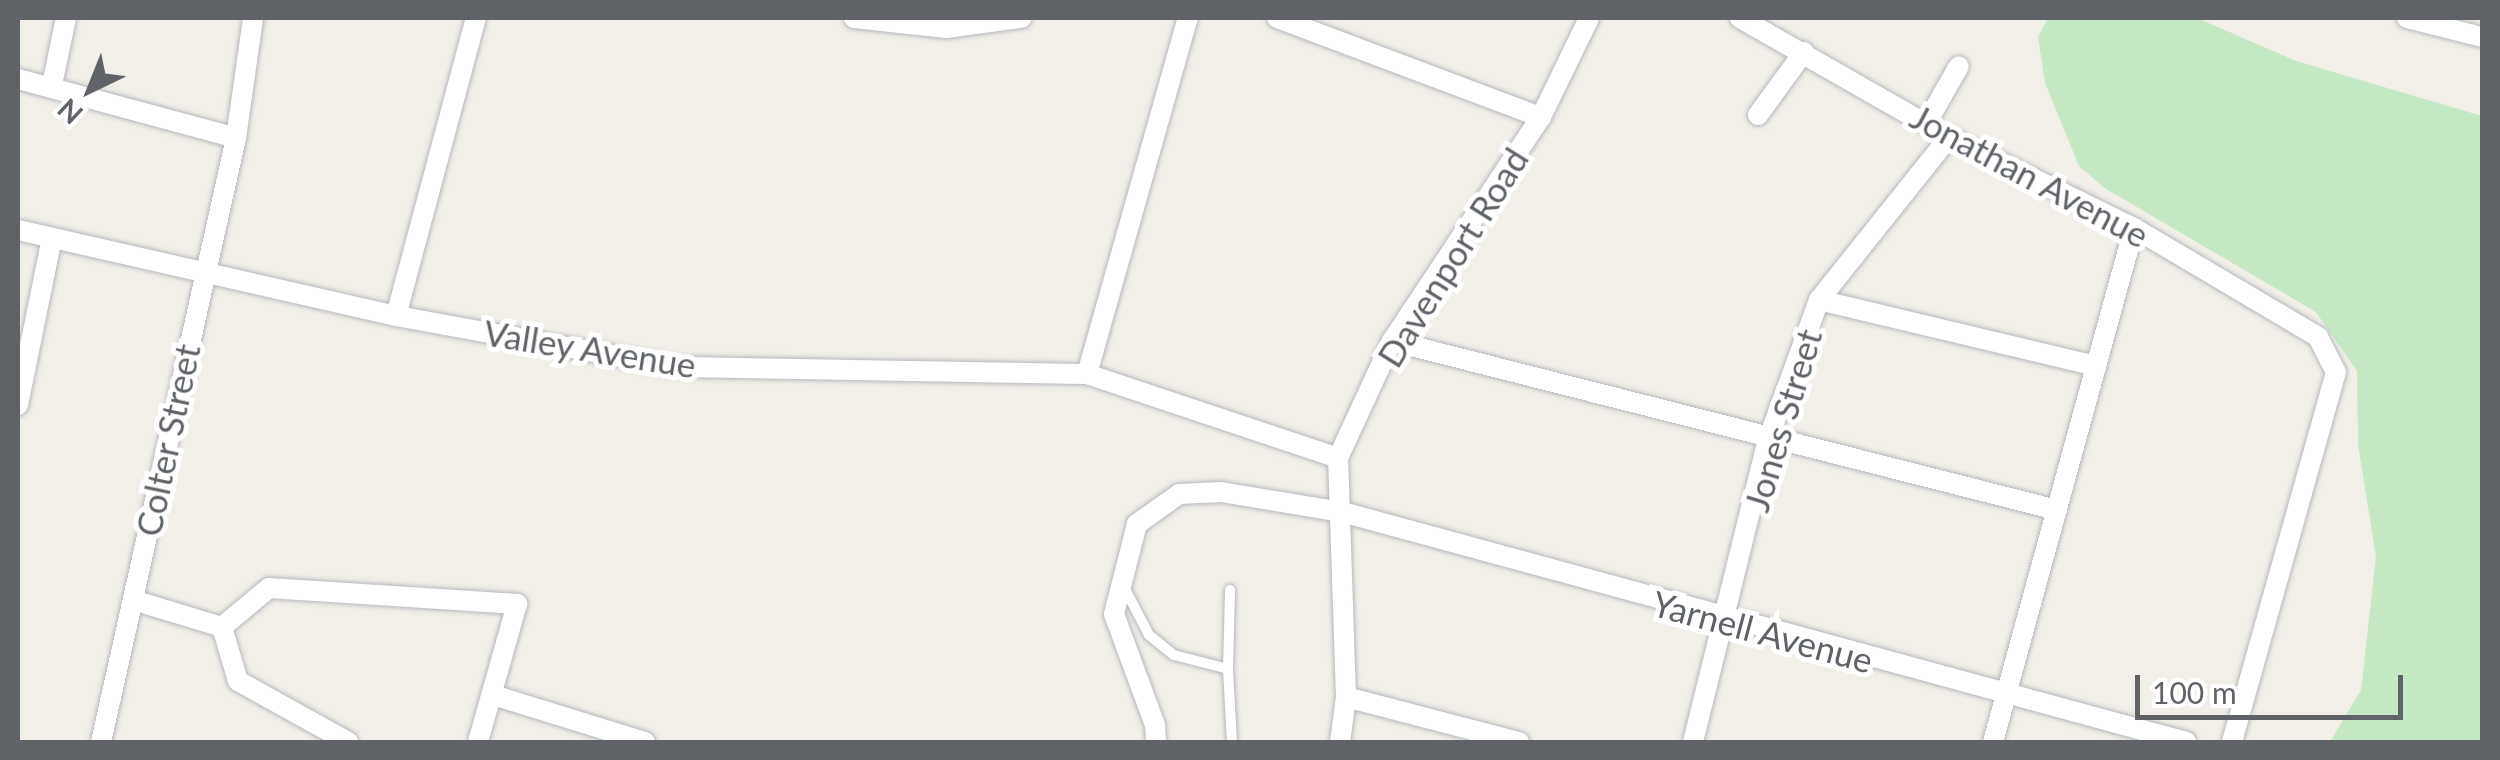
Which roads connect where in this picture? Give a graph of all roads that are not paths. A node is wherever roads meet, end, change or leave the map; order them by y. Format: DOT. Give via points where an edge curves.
graph roads {
  1 [pos="66,18"];
  2 [pos="253,18"];
  3 [pos="476,18"];
  4 [pos="854,18"];
  5 [pos="1021,18"];
  6 [pos="1188,18"];
  7 [pos="1277,18"];
  8 [pos="1590,18"];
  9 [pos="1740,18"];
  10 [pos="2406,18"];
  11 [pos="2482,37"];
  12 [pos="1804,52"];
  13 [pos="1959,66"];
  14 [pos="18,79"];
  15 [pos="52,85"];
  16 [pos="1758,115"];
  17 [pos="1541,116"];
  18 [pos="1927,122"];
  19 [pos="1949,137"];
  20 [pos="236,138"];
  21 [pos="2134,228"];
  22 [pos="18,230"];
  23 [pos="52,238"];
  24 [pos="203,272"];
  25 [pos="1819,300"];
  26 [pos="396,316"];
  27 [pos="1392,341"];
  28 [pos="2096,366"];
  29 [pos="1087,374"];
  30 [pos="18,405"];
  31 [pos="1768,440"];
  32 [pos="1338,458"];
  33 [pos="2056,510"];
  34 [pos="1342,512"];
  35 [pos="1122,583"];
  36 [pos="1230,590"];
  37 [pos="134,600"];
  38 [pos="1728,622"];
  39 [pos="222,627"];
  40 [pos="1228,670"];
  41 [pos="493,695"];
  42 [pos="2005,696"];
  43 [pos="1346,697"];
  44 [pos="1465,736"];
  45 [pos="101,742"];
  46 [pos="348,742"];
  47 [pos="478,742"];
  48 [pos="645,742"];
  49 [pos="1156,742"];
  50 [pos="1232,742"];
  51 [pos="1340,742"];
  52 [pos="1519,742"];
  53 [pos="1694,742"];
  54 [pos="1993,742"];
  55 [pos="2186,742"];
  56 [pos="2232,742"];
  1 -- 15 [label="street"];
  2 -- 20 [label="street, Colter Street"];
  3 -- 26 [label="street"];
  4 -- 5 [label="street" via="946,28"];
  6 -- 29 [label="street"];
  7 -- 17 [label="street"];
  8 -- 17 [label="street, Davenport Road"];
  9 -- 12 [label="street, Jonathan Avenue"];
  10 -- 11 [label="street"];
  12 -- 16 [label="street"];
  12 -- 18 [label="street, Jonathan Avenue"];
  13 -- 18 [label="street"];
  14 -- 15 [label="street"];
  15 -- 20 [label="street"];
  17 -- 27 [label="street, Davenport Road"];
  18 -- 19 [label="street, Jonathan Avenue"];
  19 -- 21 [label="street, Jonathan Avenue"];
  19 -- 25 [label="street, Jones Street"];
  20 -- 24 [label="street, Colter Street"];
  21 -- 28 [label="street"];
  21 -- 56 [label="street, Jonathan Avenue" via="2318,337 2336,372"];
  22 -- 23 [label="street, Valley Avenue"];
  23 -- 24 [label="street, Valley Avenue"];
  23 -- 30 [label="street"];
  24 -- 26 [label="street, Valley Avenue"];
  24 -- 37 [label="street, Colter Street"];
  25 -- 28 [label="street"];
  25 -- 31 [label="street, Jones Street"];
  26 -- 29 [label="street, Valley Avenue" via="678,366"];
  27 -- 31 [label="street"];
  27 -- 32 [label="street, Davenport Road"];
  28 -- 33 [label="street"];
  29 -- 32 [label="street, Valley Avenue"];
  31 -- 33 [label="street"];
  31 -- 38 [label="street, Jones Street"];
  32 -- 34 [label="street, Davenport Road"];
  33 -- 42 [label="street"];
  34 -- 35 [label="street, Yarnell Avenue" via="1222,492 1179,494 1137,524"];
  34 -- 38 [label="street, Yarnell Avenue"];
  34 -- 43 [label="street, Davenport Road"];
  35 -- 40 [label="lane" via="1150,636 1174,655"];
  35 -- 49 [label="street, Yarnell Avenue" via="1114,614 1156,725"];
  36 -- 40 [label="lane"];
  37 -- 39 [label="street"];
  37 -- 45 [label="street, Colter Street"];
  38 -- 42 [label="street, Yarnell Avenue"];
  38 -- 53 [label="street, Jones Street"];
  39 -- 41 [label="street" via="269,588 517,604"];
  39 -- 46 [label="street" via="238,681"];
  40 -- 50 [label="lane"];
  41 -- 47 [label="street"];
  41 -- 48 [label="street"];
  42 -- 54 [label="street"];
  42 -- 55 [label="street, Yarnell Avenue"];
  43 -- 44 [label="street"];
  43 -- 51 [label="street, Davenport Road"];
  44 -- 52 [label="street"];
}
